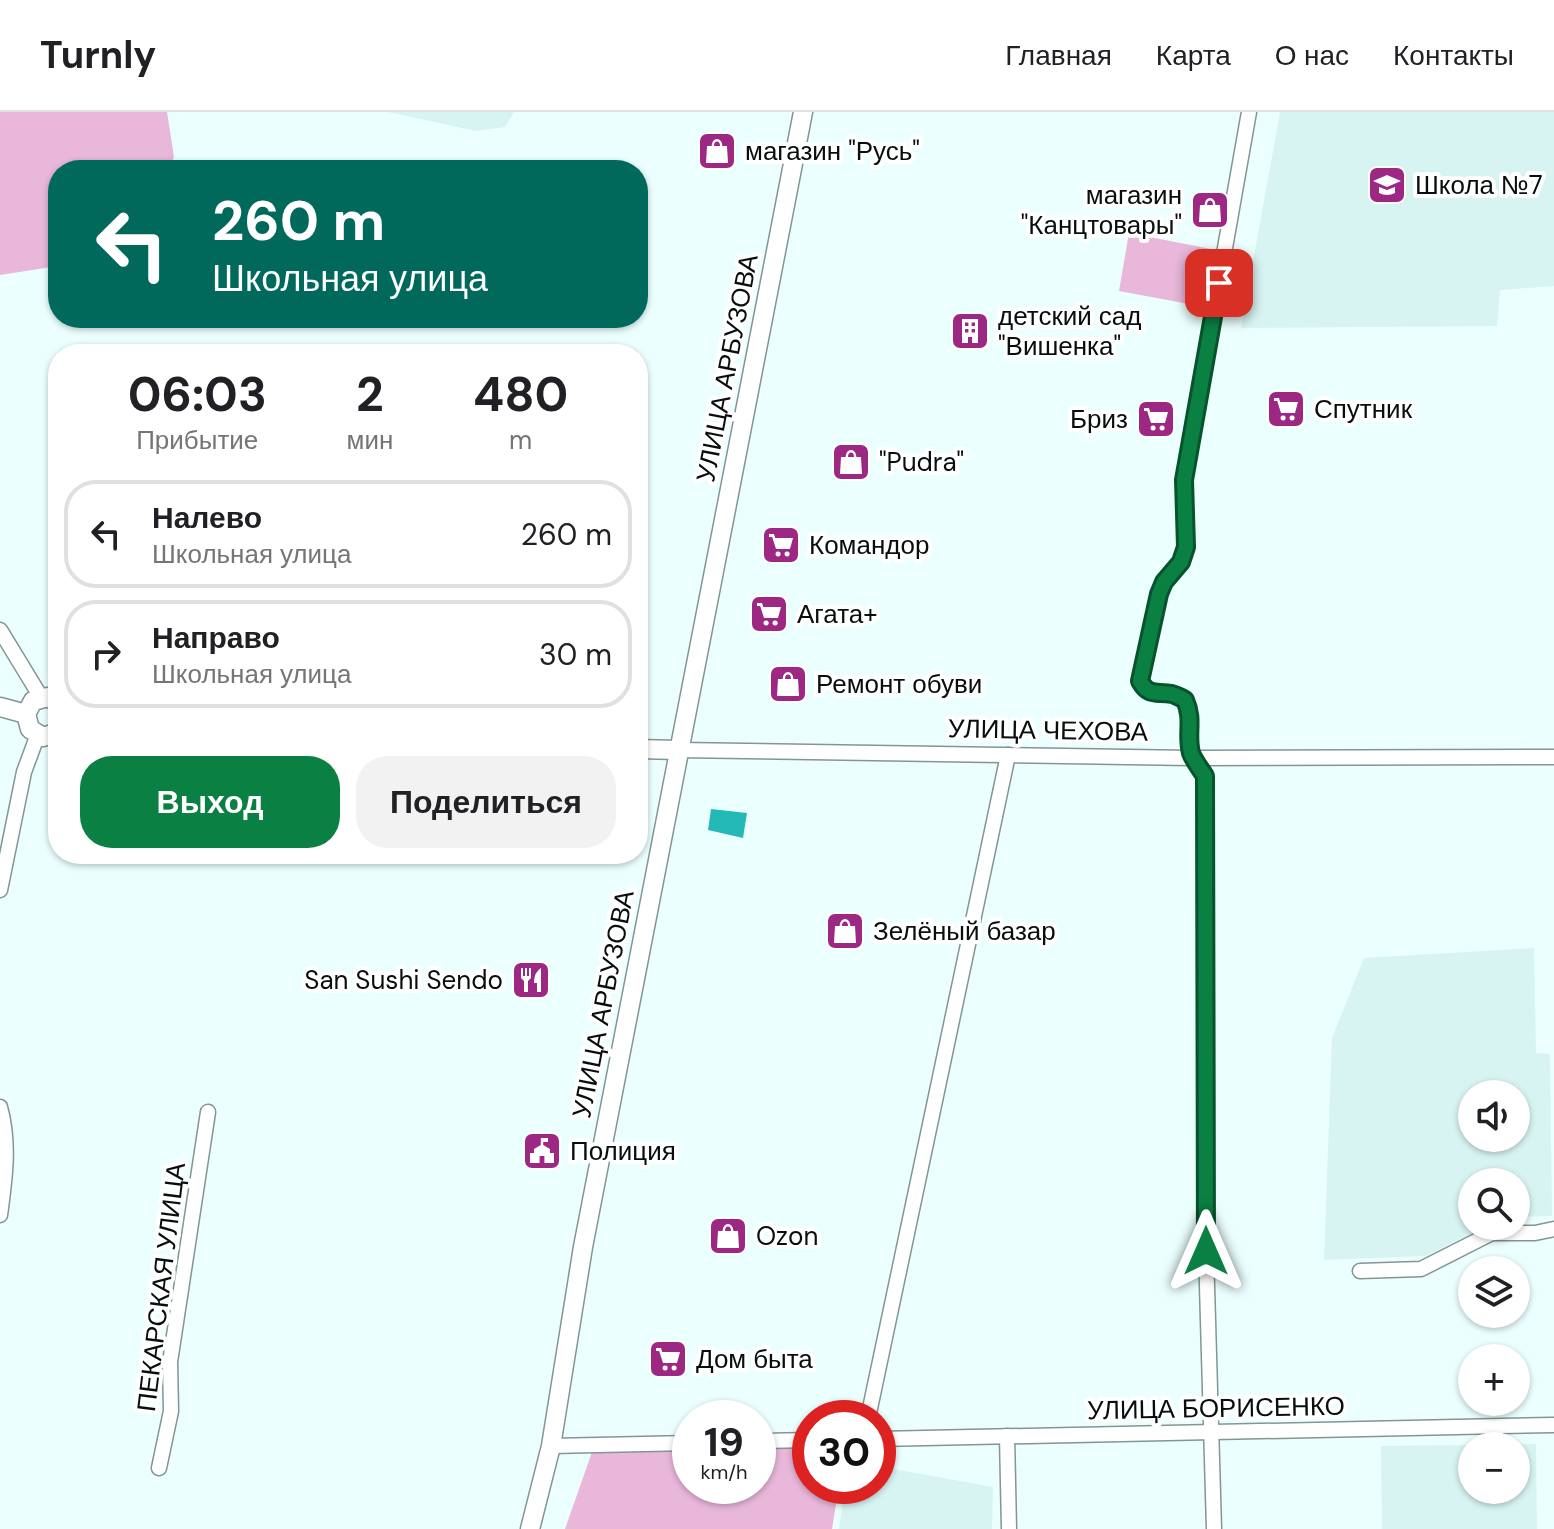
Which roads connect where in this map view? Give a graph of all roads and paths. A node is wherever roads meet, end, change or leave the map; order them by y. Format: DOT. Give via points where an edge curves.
graph roads {
  1 [pos="803,112"];
  2 [pos="1249,112"];
  3 [pos="0,630"];
  4 [pos="48,698"];
  5 [pos="48,701"];
  6 [pos="0,707"];
  7 [pos="26,714"];
  8 [pos="38,734"];
  9 [pos="48,735"];
  10 [pos="648,749"];
  11 [pos="678,750"];
  12 [pos="1008,755"];
  13 [pos="1554,757"];
  14 [pos="1192,758"];
  15 [pos="0,890"];
  16 [pos="0,1107"];
  17 [pos="208,1112"];
  18 [pos="0,1215"];
  19 [pos="1554,1229"];
  20 [pos="1360,1271"];
  21 [pos="872,1400"];
  22 [pos="1554,1425"];
  23 [pos="1213,1432"];
  24 [pos="1007,1436"];
  25 [pos="896,1439"];
  26 [pos="672,1443"];
  27 [pos="551,1446"];
  28 [pos="159,1468"];
  29 [pos="530,1529"];
  30 [pos="1009,1529"];
  31 [pos="1214,1529"];
  1 -- 11 [label="street, УЛИЦА АРБУЗОВА"];
  2 -- 14 [label="street" via="1184,480 1186,547 1159,594 1140,681 1152,694 1185,700 1191,713"];
  3 -- 4 [label="street"];
  5 -- 7 [label="street" via="33,701"];
  6 -- 7 [label="street"];
  7 -- 8 [label="street" via="30,729"];
  8 -- 9 [label="street"];
  8 -- 15 [label="street" via="24,772"];
  10 -- 11 [label="street, УЛИЦА ЧЕХОВА"];
  11 -- 12 [label="street, УЛИЦА ЧЕХОВА"];
  11 -- 27 [label="street, УЛИЦА АРБУЗОВА" via="583,1247"];
  12 -- 14 [label="street, УЛИЦА ЧЕХОВА"];
  12 -- 21 [label="street"];
  13 -- 14 [label="street, УЛИЦА ЧЕХОВА"];
  14 -- 23 [label="street" via="1205,776 1206,1251"];
  16 -- 18 [label="street" via="6,1172"];
  17 -- 28 [label="street, ПЕКАРСКАЯ УЛИЦА" via="170,1362 171,1411"];
  19 -- 20 [label="street" via="1492,1233 1421,1269"];
  22 -- 23 [label="street, УЛИЦА БОРИСЕНКО"];
  23 -- 24 [label="street, УЛИЦА БОРИСЕНКО"];
  23 -- 31 [label="street"];
  24 -- 25 [label="street, УЛИЦА БОРИСЕНКО"];
  24 -- 30 [label="street"];
  26 -- 27 [label="street"];
  27 -- 29 [label="street, УЛИЦА АРБУЗОВА"];
}
